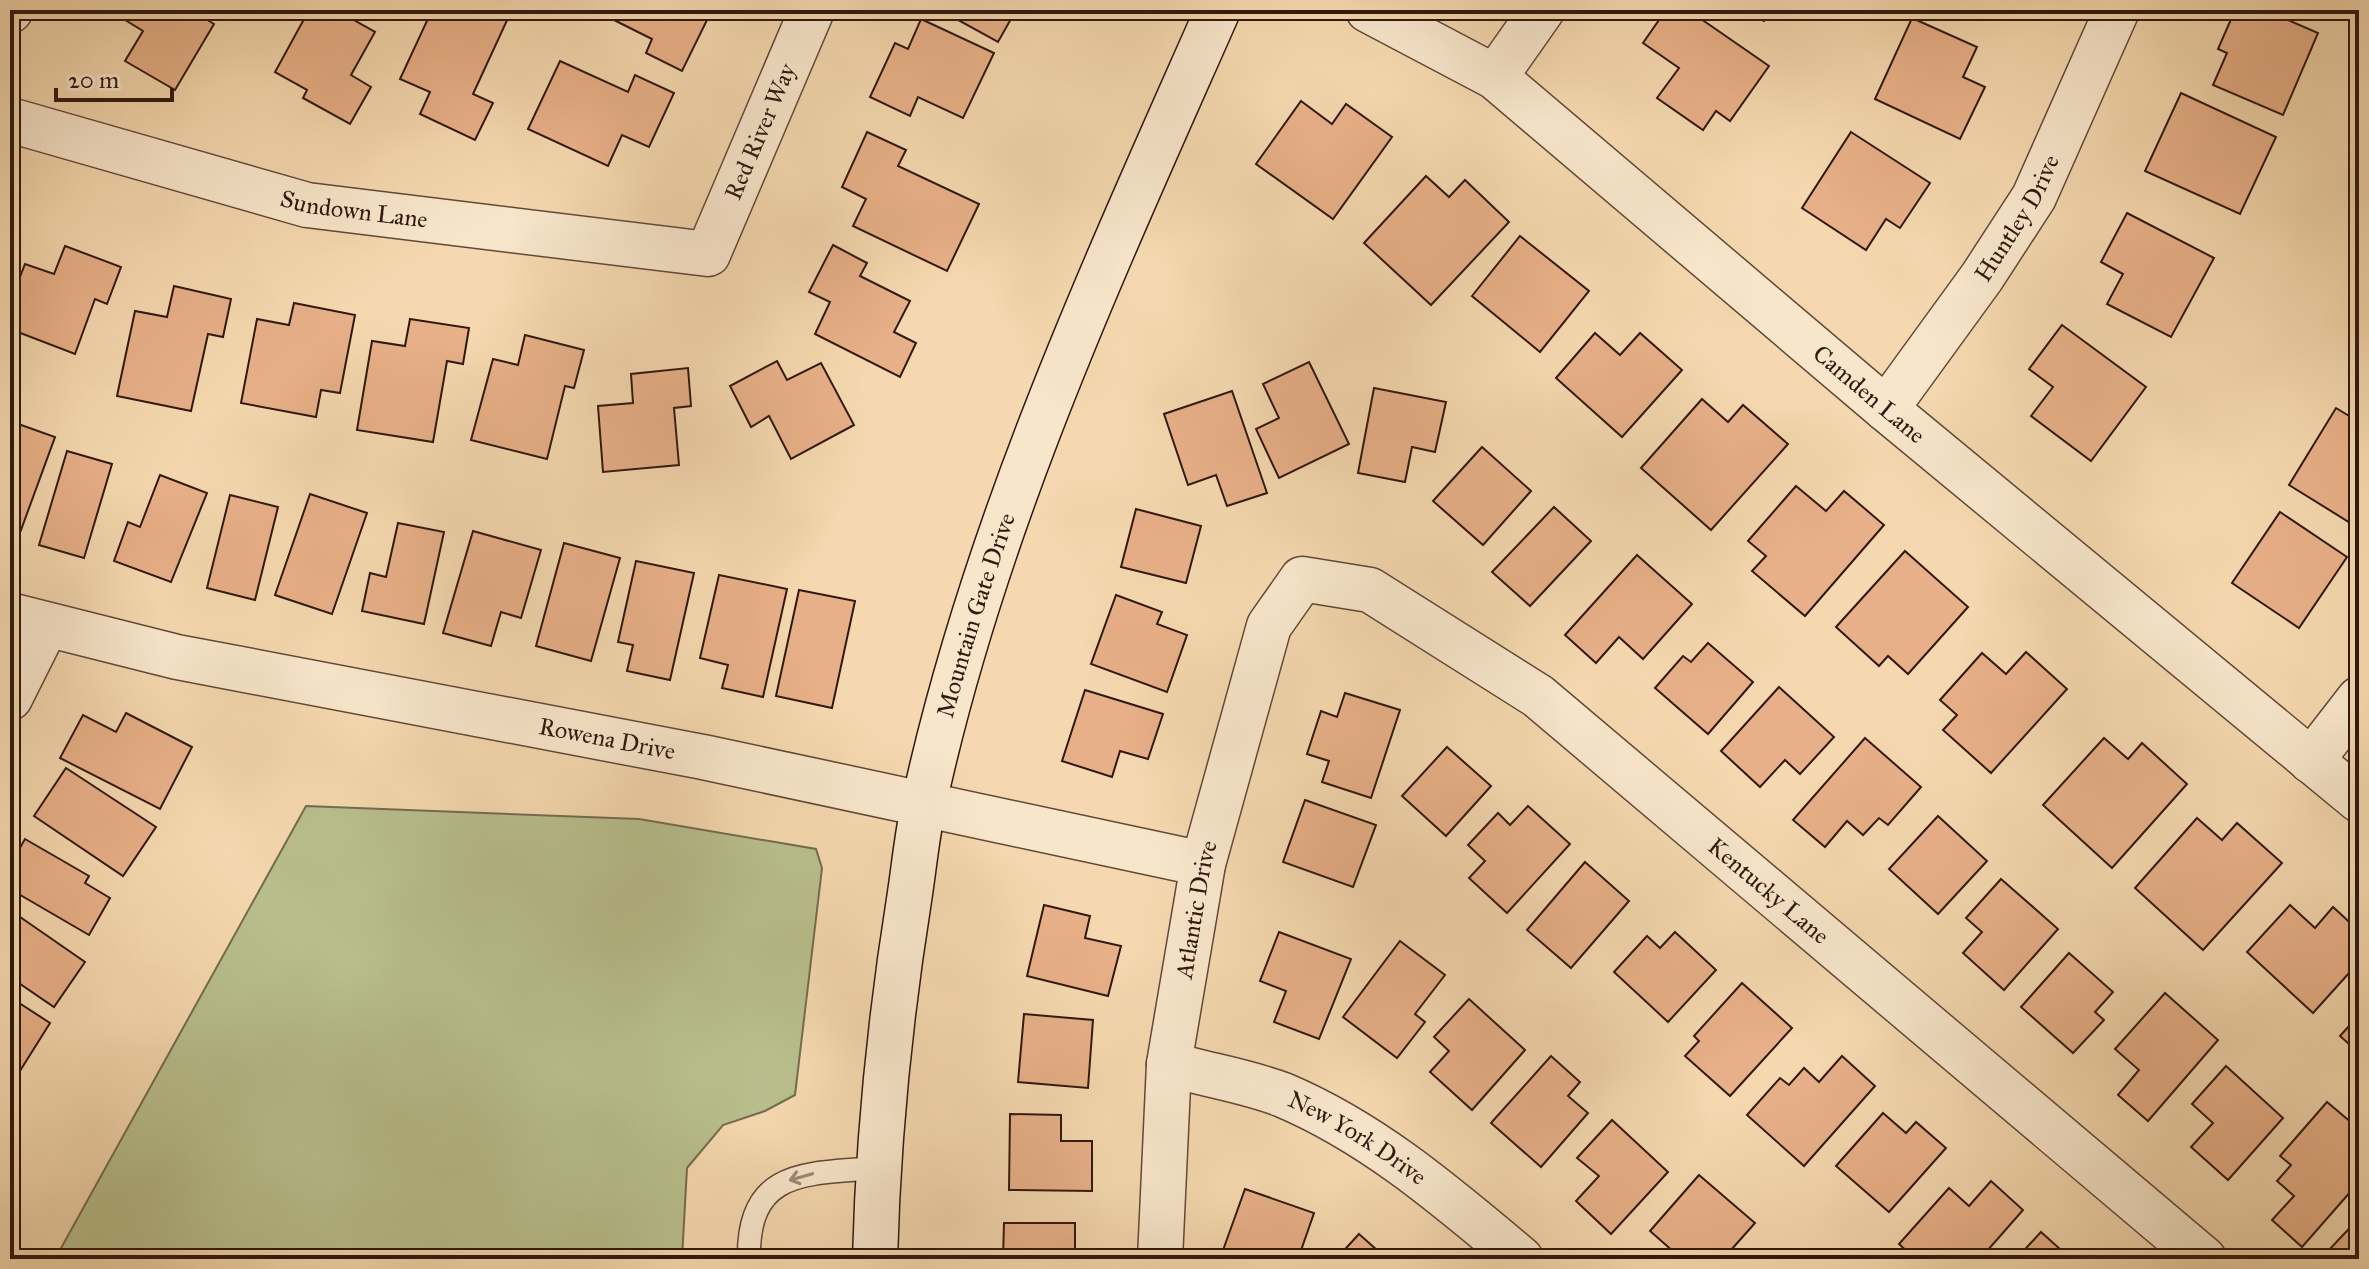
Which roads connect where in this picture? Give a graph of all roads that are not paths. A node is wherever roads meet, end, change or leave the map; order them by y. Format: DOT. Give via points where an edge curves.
graph roads {
  1 [pos="812,10"];
  2 [pos="1218,10"];
  3 [pos="1368,10"];
  4 [pos="1542,10"];
  5 [pos="2117,10"];
  6 [pos="1495,77"];
  7 [pos="10,120"];
  8 [pos="708,254"];
  9 [pos="1886,409"];
  10 [pos="1302,579"];
  11 [pos="28,620"];
  12 [pos="10,698"];
  13 [pos="2359,699"];
  14 [pos="2311,761"];
  15 [pos="2359,800"];
  16 [pos="924,803"];
  17 [pos="1203,864"];
  18 [pos="1169,1064"];
  19 [pos="878,1168"];
  20 [pos="749,1259"];
  21 [pos="875,1259"];
  22 [pos="1160,1259"];
  23 [pos="1521,1259"];
  24 [pos="2204,1259"];
  1 -- 8 [label="street, Red River Way"];
  2 -- 16 [label="street, Mountain Gate Drive" via="1078,326 1042,423 982,585"];
  3 -- 6 [label="street, Camden Lane"];
  4 -- 6 [label="street"];
  5 -- 9 [label="street, Huntley Drive" via="2034,197"];
  6 -- 9 [label="street, Camden Lane"];
  7 -- 8 [label="street, Sundown Lane" via="307,205"];
  9 -- 14 [label="street, Camden Lane"];
  10 -- 17 [label="street, Atlantic Drive" via="1269,626"];
  10 -- 24 [label="street, Kentucky Lane" via="1370,590 1538,696"];
  11 -- 12 [label="street"];
  11 -- 16 [label="street, Rowena Drive" via="177,657"];
  13 -- 14 [label="street"];
  14 -- 15 [label="street, Camden Lane"];
  16 -- 17 [label="street, Rowena Drive"];
  16 -- 19 [label="street, Mountain Gate Drive" via="898,968"];
  17 -- 18 [label="street, Atlantic Drive"];
  18 -- 22 [label="street, Atlantic Drive"];
  18 -- 23 [label="street, New York Drive" via="1282,1095 1356,1134 1421,1176"];
  19 -- 20 [label="lane, one-way" via="801,1174 767,1191 748,1231"];
  19 -- 21 [label="street, Mountain Gate Drive"];
}
